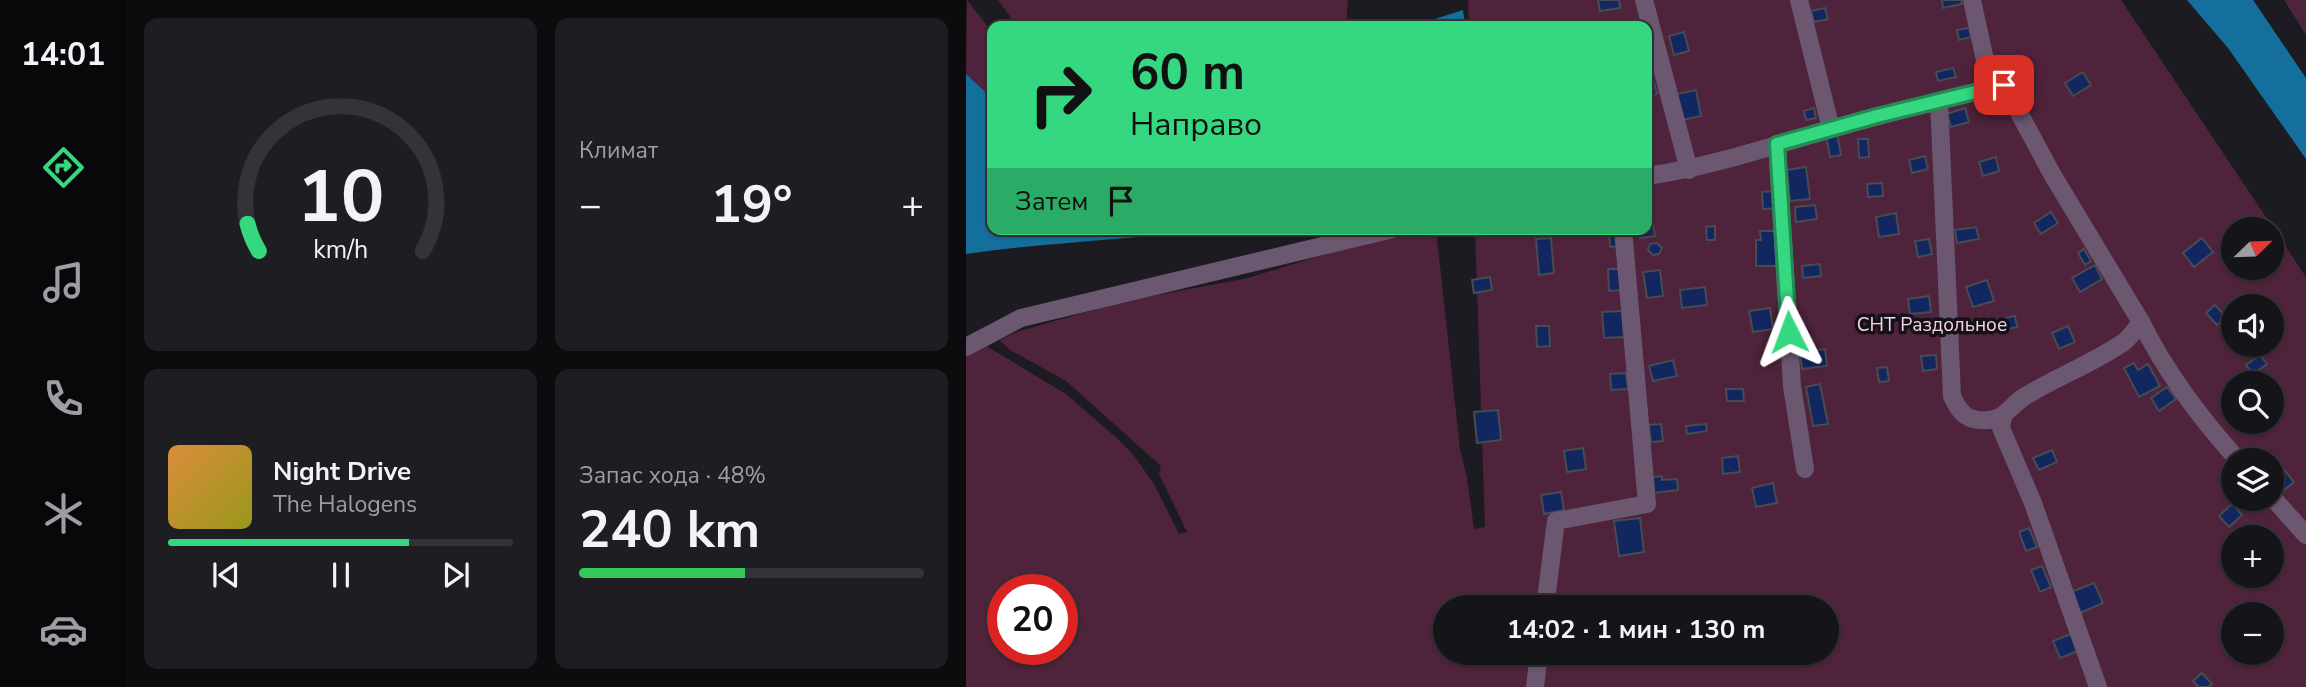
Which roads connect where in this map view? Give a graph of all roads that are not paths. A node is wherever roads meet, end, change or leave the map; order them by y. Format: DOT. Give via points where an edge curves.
graph roads {
  1 [pos="1644,0"];
  2 [pos="1800,0"];
  3 [pos="1972,0"];
  4 [pos="1650,21"];
  5 [pos="1652,30"];
  6 [pos="1991,88"];
  7 [pos="1939,101"];
  8 [pos="1831,129"];
  9 [pos="1777,144"];
  10 [pos="1689,170"];
  11 [pos="1652,175"];
  12 [pos="1368,235"];
  13 [pos="1624,235"];
  14 [pos="2141,322"];
  15 [pos="966,347"];
  16 [pos="2003,417"];
  17 [pos="2227,448"];
  18 [pos="1805,469"];
  19 [pos="2284,510"];
  20 [pos="2306,535"];
  21 [pos="1547,595"];
  22 [pos="1538,665"];
  23 [pos="1535,687"];
  24 [pos="2098,687"];
  1 -- 4 [label="lane"];
  2 -- 8 [label="lane"];
  3 -- 6 [label="lane"];
  5 -- 10 [label="lane"];
  6 -- 7 [label="lane"];
  6 -- 14 [label="lane" via="2004,85"];
  7 -- 8 [label="lane"];
  7 -- 16 [label="lane" via="1952,396 1959,411 1972,419"];
  8 -- 9 [label="lane"];
  9 -- 10 [label="lane"];
  9 -- 18 [label="lane" via="1793,386"];
  10 -- 11 [label="lane"];
  12 -- 15 [label="lane" via="1021,318"];
  13 -- 21 [label="lane" via="1647,504 1556,521"];
  14 -- 16 [label="lane" via="2132,336 2047,383 2014,404"];
  14 -- 17 [label="lane" via="2206,425"];
  16 -- 24 [label="lane" via="2001,428 2033,503"];
  19 -- 20 [label="lane"];
  22 -- 23 [label="lane"];
}
